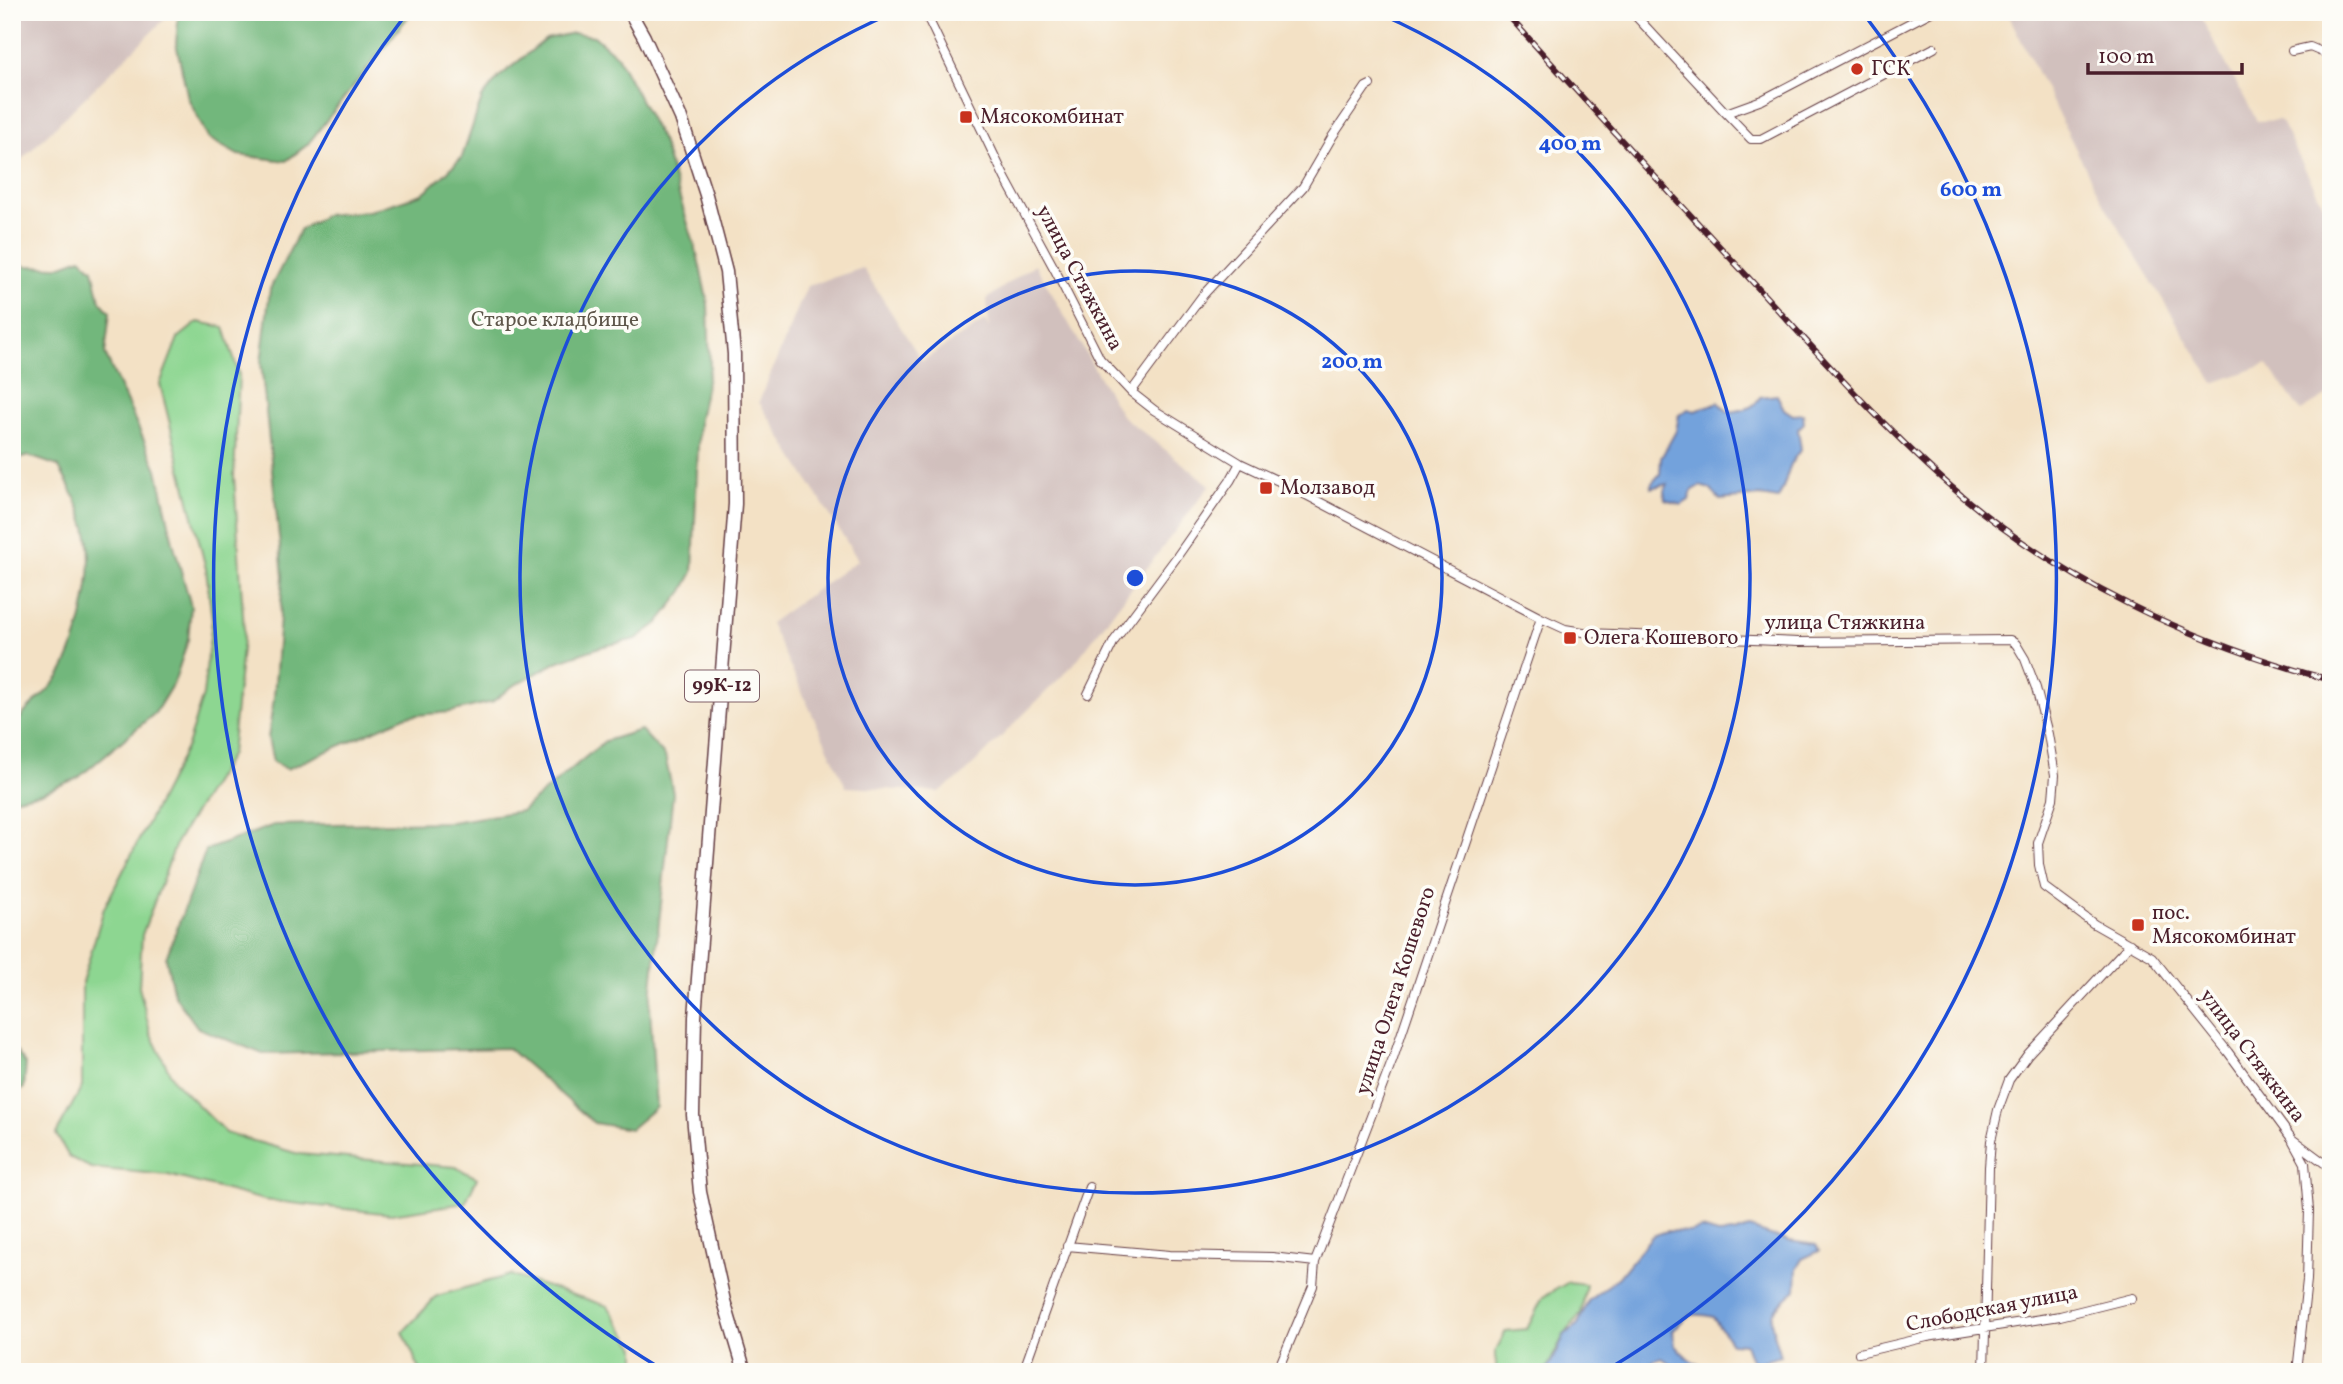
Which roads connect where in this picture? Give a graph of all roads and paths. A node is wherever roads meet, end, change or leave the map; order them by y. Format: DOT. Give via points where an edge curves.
graph roads {
  1 [pos="630,12"];
  2 [pos="925,12"];
  3 [pos="1632,12"];
  4 [pos="1931,12"];
  5 [pos="1934,48"];
  6 [pos="2292,51"];
  7 [pos="2331,56"];
  8 [pos="1370,85"];
  9 [pos="1726,113"];
  10 [pos="1131,392"];
  11 [pos="1240,463"];
  12 [pos="1541,618"];
  13 [pos="1088,694"];
  14 [pos="2130,944"];
  15 [pos="2292,1139"];
  16 [pos="2331,1168"];
  17 [pos="1088,1187"];
  18 [pos="1067,1246"];
  19 [pos="1315,1262"];
  20 [pos="2132,1298"];
  21 [pos="1986,1326"];
  22 [pos="1859,1353"];
  23 [pos="745,1372"];
  24 [pos="1023,1372"];
  25 [pos="1277,1372"];
  26 [pos="1984,1372"];
  27 [pos="2297,1372"];
  1 -- 23 [label="main road, 99К-12" via="681,118 706,195 726,272 734,354 735,504 695,1017 693,1115 700,1192"];
  2 -- 10 [label="street, улица Стяжкина" via="1100,359"];
  3 -- 9 [label="street"];
  4 -- 9 [label="street" via="1762,100"];
  5 -- 9 [label="street" via="1761,139 1751,139"];
  6 -- 7 [label="street" via="2310,47"];
  8 -- 10 [label="street" via="1303,187 1203,295"];
  10 -- 11 [label="street, улица Стяжкина"];
  11 -- 12 [label="street, улица Стяжкина"];
  11 -- 13 [label="street" via="1114,640"];
  12 -- 14 [label="street, улица Стяжкина" via="1589,633 1798,642 2016,643 2036,688 2055,775 2053,799 2038,843 2045,887"];
  12 -- 19 [label="street, улица Олега Кошевого" via="1393,1059"];
  14 -- 15 [label="street, улица Стяжкина" via="2160,965"];
  14 -- 21 [label="street" via="2009,1080 1991,1141"];
  15 -- 16 [label="street, улица Стяжкина"];
  15 -- 27 [label="street" via="2305,1163 2309,1210"];
  17 -- 18 [label="street"];
  18 -- 19 [label="street"];
  18 -- 24 [label="street"];
  19 -- 25 [label="street, улица Олега Кошевого" via="1313,1286"];
  20 -- 21 [label="street, Слободская улица" via="2060,1316"];
  21 -- 22 [label="street, Слободская улица"];
  21 -- 26 [label="street"];
}
